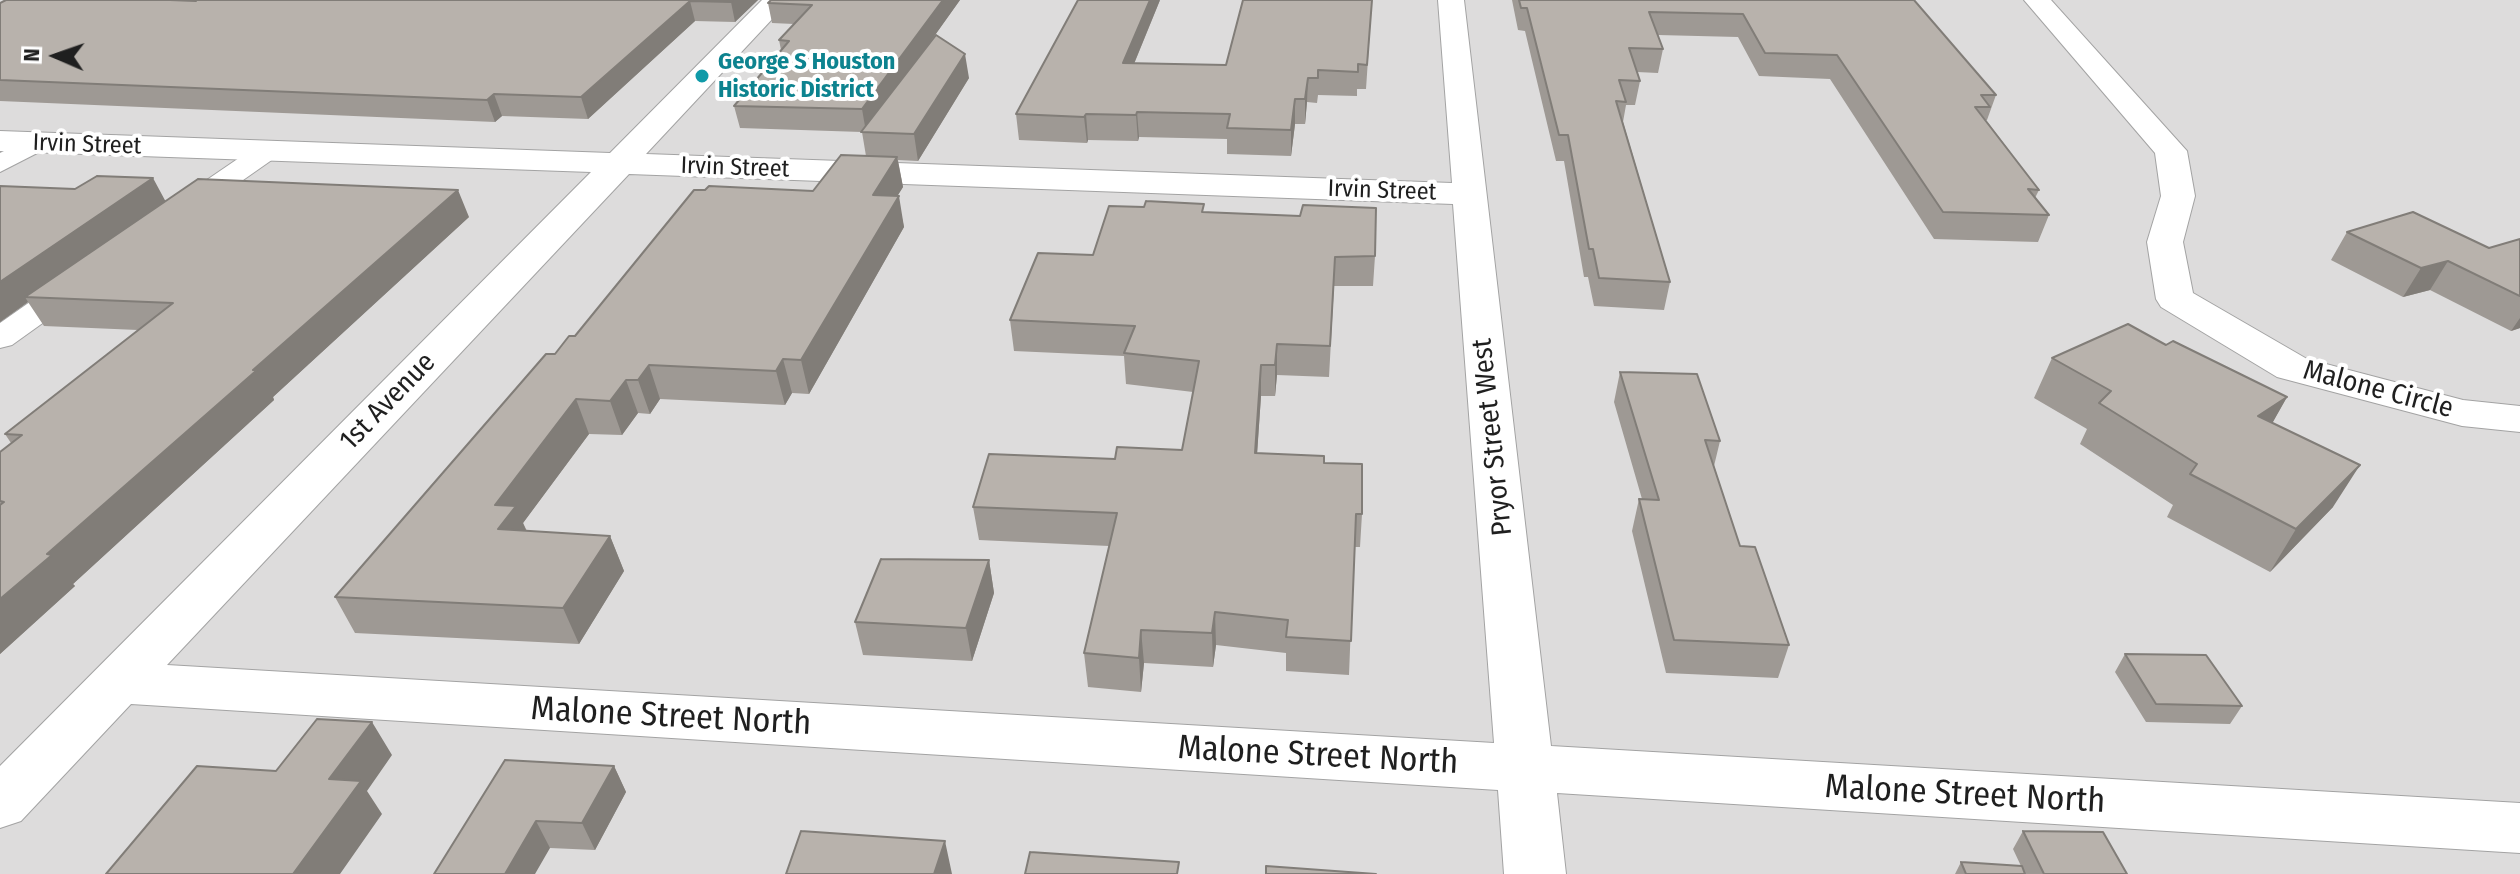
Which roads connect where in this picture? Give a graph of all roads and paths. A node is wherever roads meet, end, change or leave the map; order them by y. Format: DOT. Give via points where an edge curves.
graph roads {
  1 [pos="777,0"];
  2 [pos="1451,0"];
  3 [pos="2037,0"];
  4 [pos="0,141"];
  5 [pos="36,143"];
  6 [pos="267,151"];
  7 [pos="618,163"];
  8 [pos="0,164"];
  9 [pos="1470,194"];
  10 [pos="165,222"];
  11 [pos="102,266"];
  12 [pos="0,338"];
  13 [pos="2520,419"];
  14 [pos="117,683"];
  15 [pos="1525,768"];
  16 [pos="0,804"];
  17 [pos="2520,828"];
  18 [pos="1535,874"];
  1 -- 7 [label="street, 1st Avenue"];
  2 -- 9 [label="street, Pryor Street West"];
  3 -- 13 [label="street, Malone Circle" via="2171,151 2178,196 2165,242 2175,299 2292,368 2462,413"];
  4 -- 5 [label="street, Irvin Street"];
  5 -- 6 [label="street, Irvin Street"];
  5 -- 8 [label="lane"];
  6 -- 7 [label="street, Irvin Street"];
  6 -- 10 [label="lane"];
  7 -- 9 [label="street, Irvin Street"];
  7 -- 14 [label="street, 1st Avenue"];
  9 -- 15 [label="street, Pryor Street West"];
  11 -- 12 [label="lane"];
  14 -- 15 [label="street, Malone Street North"];
  14 -- 16 [label="street, 1st Avenue"];
  15 -- 17 [label="street, Malone Street North"];
  15 -- 18 [label="street, Pryor Street West"];
}
